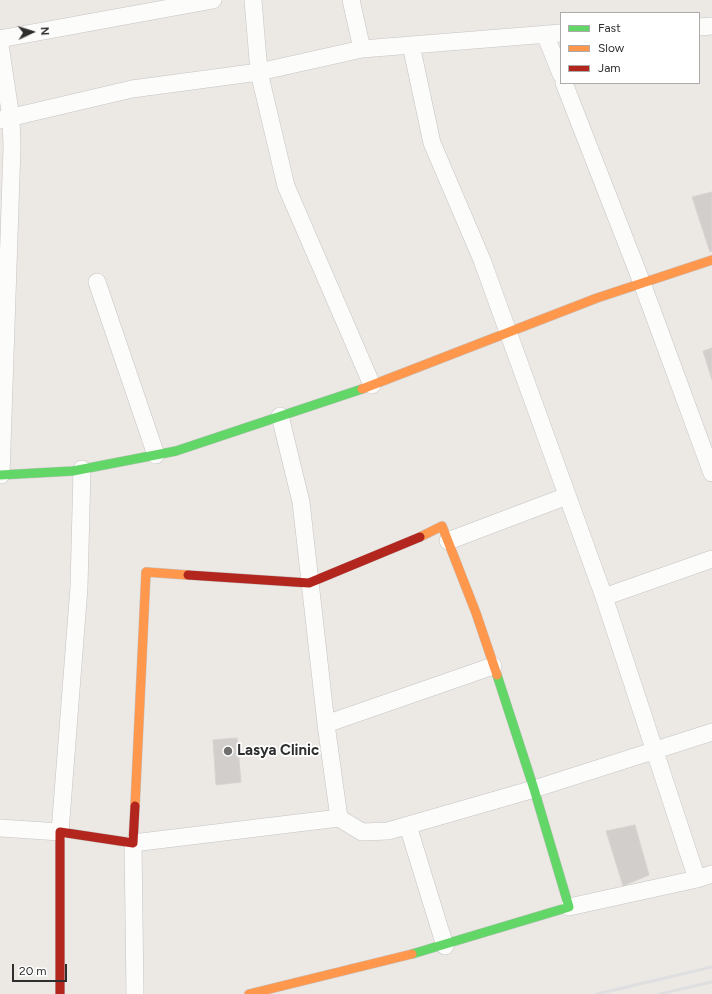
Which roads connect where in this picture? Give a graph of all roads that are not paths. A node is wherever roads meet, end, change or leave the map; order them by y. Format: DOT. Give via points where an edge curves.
graph roads {
  1 [pos="213,0"];
  2 [pos="253,0"];
  3 [pos="352,0"];
  4 [pos="712,26"];
  5 [pos="700,27"];
  6 [pos="553,33"];
  7 [pos="0,39"];
  8 [pos="0,45"];
  9 [pos="411,45"];
  10 [pos="362,49"];
  11 [pos="560,69"];
  12 [pos="259,72"];
  13 [pos="564,84"];
  14 [pos="6,119"];
  15 [pos="712,260"];
  16 [pos="97,282"];
  17 [pos="642,283"];
  18 [pos="508,332"];
  19 [pos="372,385"];
  20 [pos="280,416"];
  21 [pos="156,455"];
  22 [pos="82,469"];
  23 [pos="712,473"];
  24 [pos="1,475"];
  25 [pos="567,496"];
  26 [pos="448,541"];
  27 [pos="712,559"];
  28 [pos="309,583"];
  29 [pos="604,597"];
  30 [pos="494,666"];
  31 [pos="326,724"];
  32 [pos="712,732"];
  33 [pos="655,751"];
  34 [pos="534,789"];
  35 [pos="338,818"];
  36 [pos="408,826"];
  37 [pos="0,828"];
  38 [pos="60,832"];
  39 [pos="133,843"];
  40 [pos="705,876"];
  41 [pos="569,907"];
  42 [pos="446,946"];
  43 [pos="60,994"];
  44 [pos="135,994"];
  45 [pos="249,994"];
  1 -- 7 [label="street"];
  2 -- 12 [label="street"];
  3 -- 10 [label="street"];
  4 -- 5 [label="street"];
  6 -- 9 [label="street"];
  6 -- 11 [label="street"];
  8 -- 14 [label="street"];
  9 -- 10 [label="street"];
  9 -- 18 [label="street" via="432,143 482,260"];
  10 -- 12 [label="street"];
  12 -- 14 [label="street" via="132,89"];
  12 -- 19 [label="street" via="286,186"];
  13 -- 17 [label="street"];
  14 -- 24 [label="street" via="12,180"];
  15 -- 17 [label="street"];
  16 -- 21 [label="street"];
  17 -- 18 [label="street"];
  17 -- 23 [label="street"];
  18 -- 19 [label="street"];
  18 -- 25 [label="street"];
  19 -- 20 [label="street"];
  20 -- 21 [label="street" via="176,451"];
  20 -- 28 [label="street" via="301,502"];
  21 -- 22 [label="street"];
  22 -- 24 [label="street"];
  22 -- 38 [label="street" via="79,587"];
  25 -- 26 [label="street"];
  25 -- 29 [label="street"];
  26 -- 28 [label="street" via="442,526"];
  26 -- 30 [label="street"];
  27 -- 29 [label="street"];
  28 -- 31 [label="street"];
  28 -- 39 [label="street" via="146,572"];
  29 -- 33 [label="street"];
  30 -- 31 [label="street"];
  30 -- 34 [label="street"];
  31 -- 35 [label="street"];
  32 -- 33 [label="street"];
  33 -- 34 [label="street"];
  33 -- 40 [label="street"];
  34 -- 36 [label="street"];
  34 -- 41 [label="street"];
  35 -- 36 [label="street" via="362,832 388,831"];
  35 -- 39 [label="street"];
  36 -- 42 [label="street"];
  37 -- 38 [label="street"];
  38 -- 39 [label="street"];
  38 -- 43 [label="street"];
  39 -- 44 [label="street"];
  40 -- 41 [label="street"];
  41 -- 42 [label="street"];
  42 -- 45 [label="street"];
}
